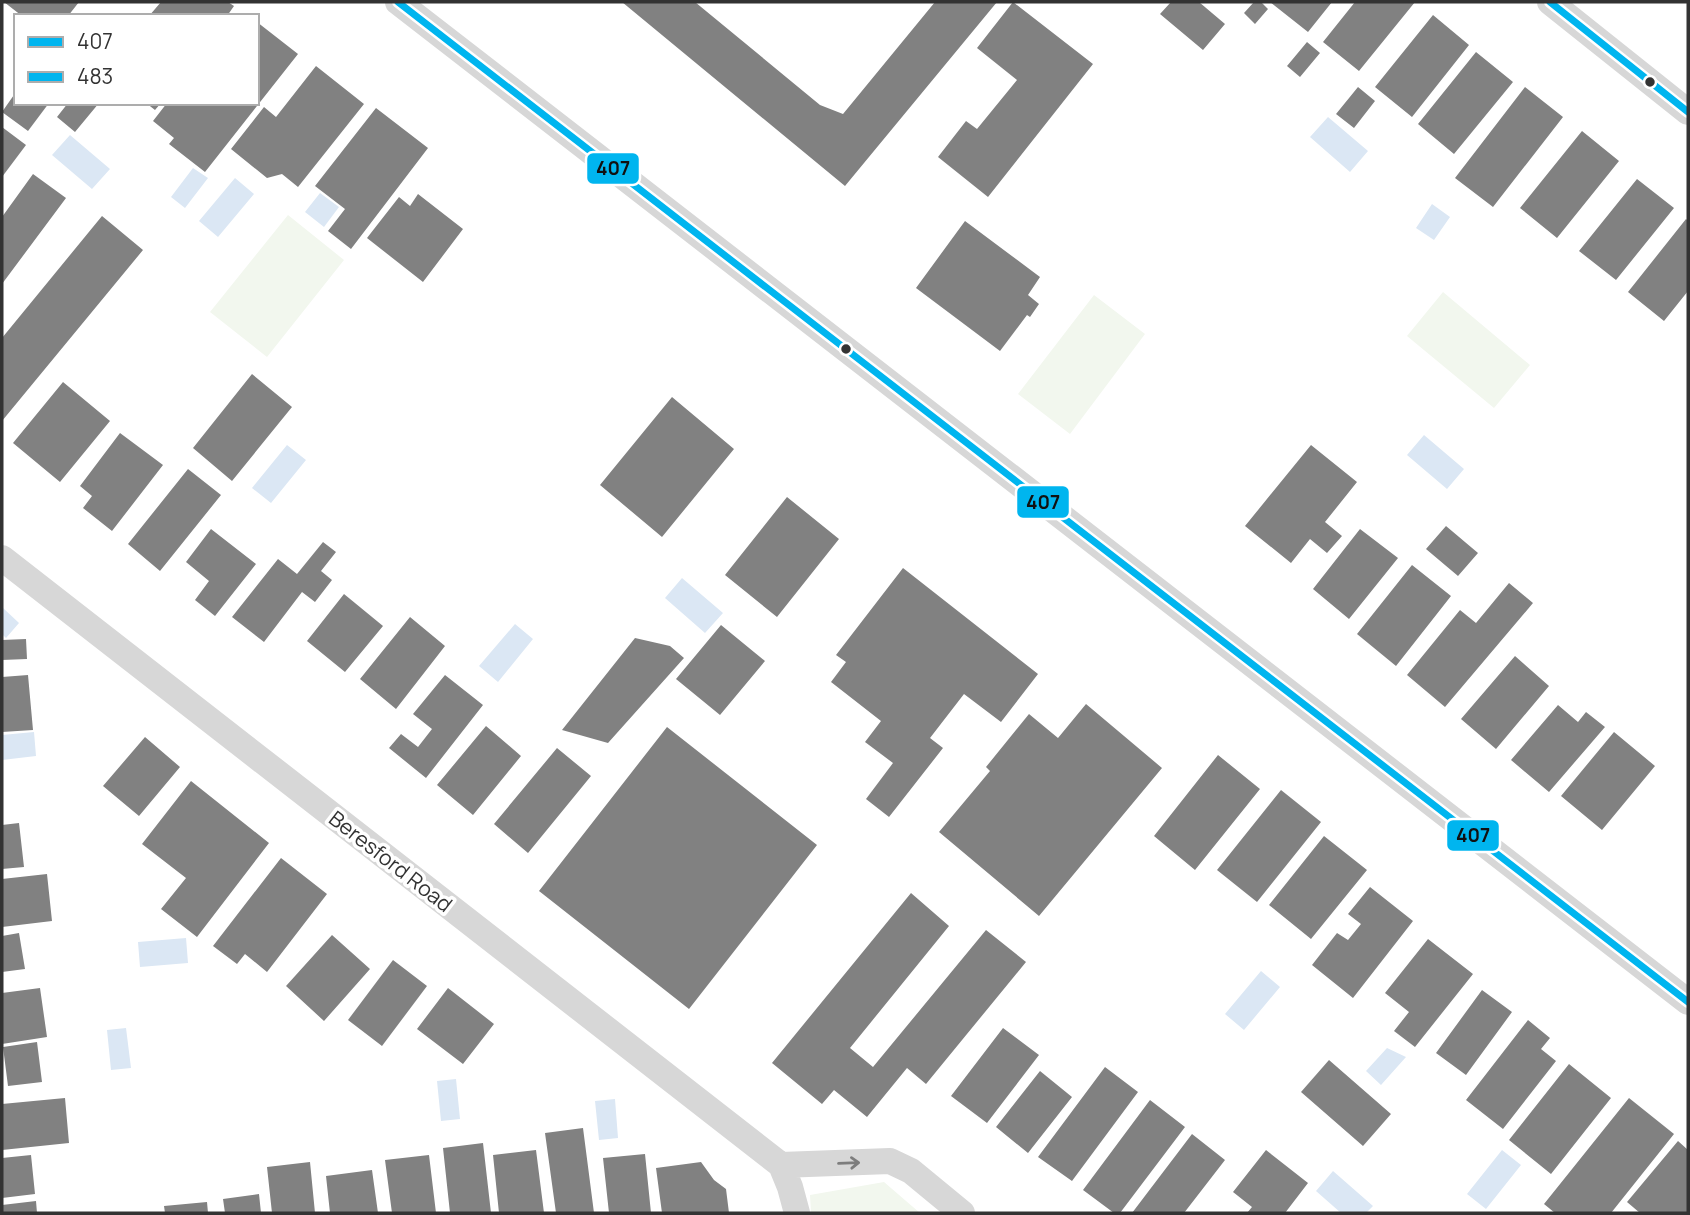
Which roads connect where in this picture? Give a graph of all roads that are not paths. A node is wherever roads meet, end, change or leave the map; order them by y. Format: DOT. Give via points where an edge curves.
graph roads {
  1 [pos="398,2"];
  2 [pos="1550,2"];
  3 [pos="1688,112"];
  4 [pos="2,558"];
  5 [pos="1688,1002"];
  6 [pos="781,1165"];
  7 [pos="797,1213"];
  8 [pos="962,1213"];
  1 -- 5 [label="street"];
  2 -- 3 [label="street"];
  4 -- 6 [label="street, Beresford Road"];
  6 -- 7 [label="street"];
  6 -- 8 [label="street, one-way" via="890,1161 911,1171"];
}
